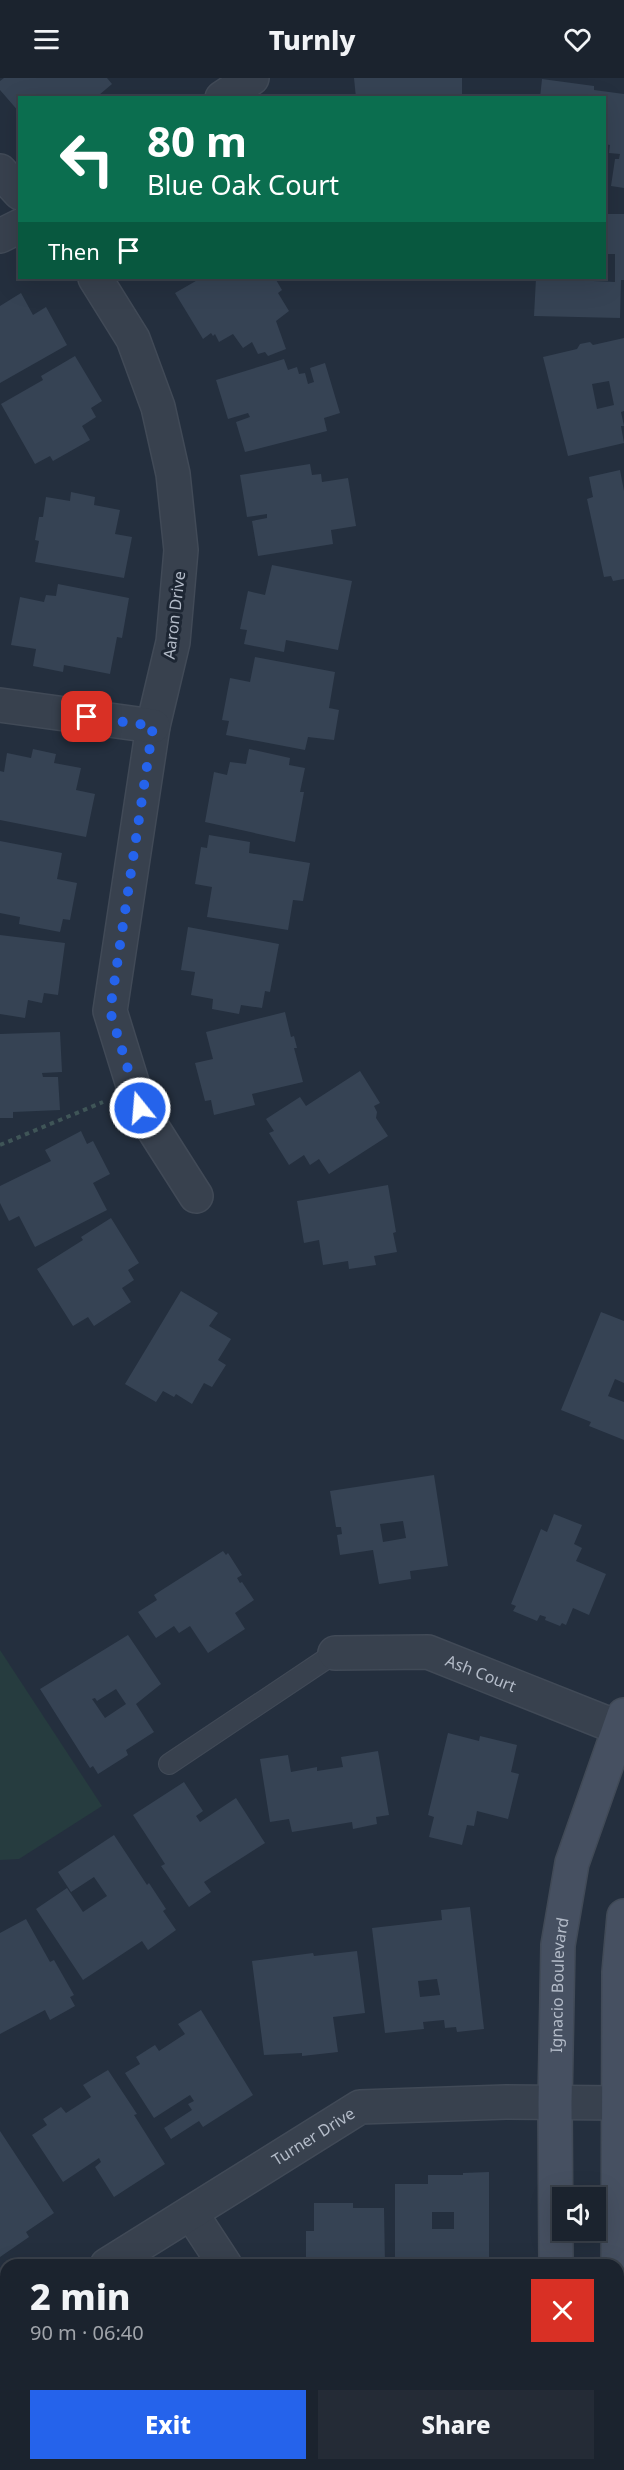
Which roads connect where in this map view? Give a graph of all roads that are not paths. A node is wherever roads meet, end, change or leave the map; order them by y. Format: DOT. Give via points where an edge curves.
graph roads {
  1 [pos="252,78"];
  2 [pos="225,96"];
  3 [pos="0,171"];
  4 [pos="18,191"];
  5 [pos="18,227"];
  6 [pos="0,236"];
  7 [pos="96,279"];
  8 [pos="0,705"];
  9 [pos="153,726"];
  10 [pos="196,1196"];
  11 [pos="335,1653"];
  12 [pos="622,1722"];
  13 [pos="169,1764"];
  14 [pos="624,1916"];
  15 [pos="555,2103"];
  16 [pos="619,2103"];
  17 [pos="191,2213"];
  18 [pos="117,2259"];
  19 [pos="221,2259"];
  20 [pos="556,2259"];
  21 [pos="618,2259"];
  1 -- 2 [label="street"];
  3 -- 4 [label="street"];
  5 -- 6 [label="street"];
  7 -- 9 [label="street, Aaron Drive" via="133,339 158,407 173,474 181,550 173,642"];
  8 -- 9 [label="street"];
  9 -- 10 [label="street, Aaron Drive" via="110,1011 140,1108"];
  11 -- 12 [label="street, Ash Court" via="428,1652"];
  11 -- 13 [label="lane"];
  12 -- 15 [label="main road, Ignacio Boulevard" via="572,1863 558,1945"];
  14 -- 16 [label="main road" via="619,1972"];
  15 -- 16 [label="street, Turner Drive"];
  15 -- 17 [label="street, Turner Drive" via="360,2107"];
  15 -- 20 [label="main road, Ignacio Boulevard"];
  16 -- 21 [label="main road"];
  17 -- 18 [label="street, Turner Drive"];
  17 -- 19 [label="street"];
}
